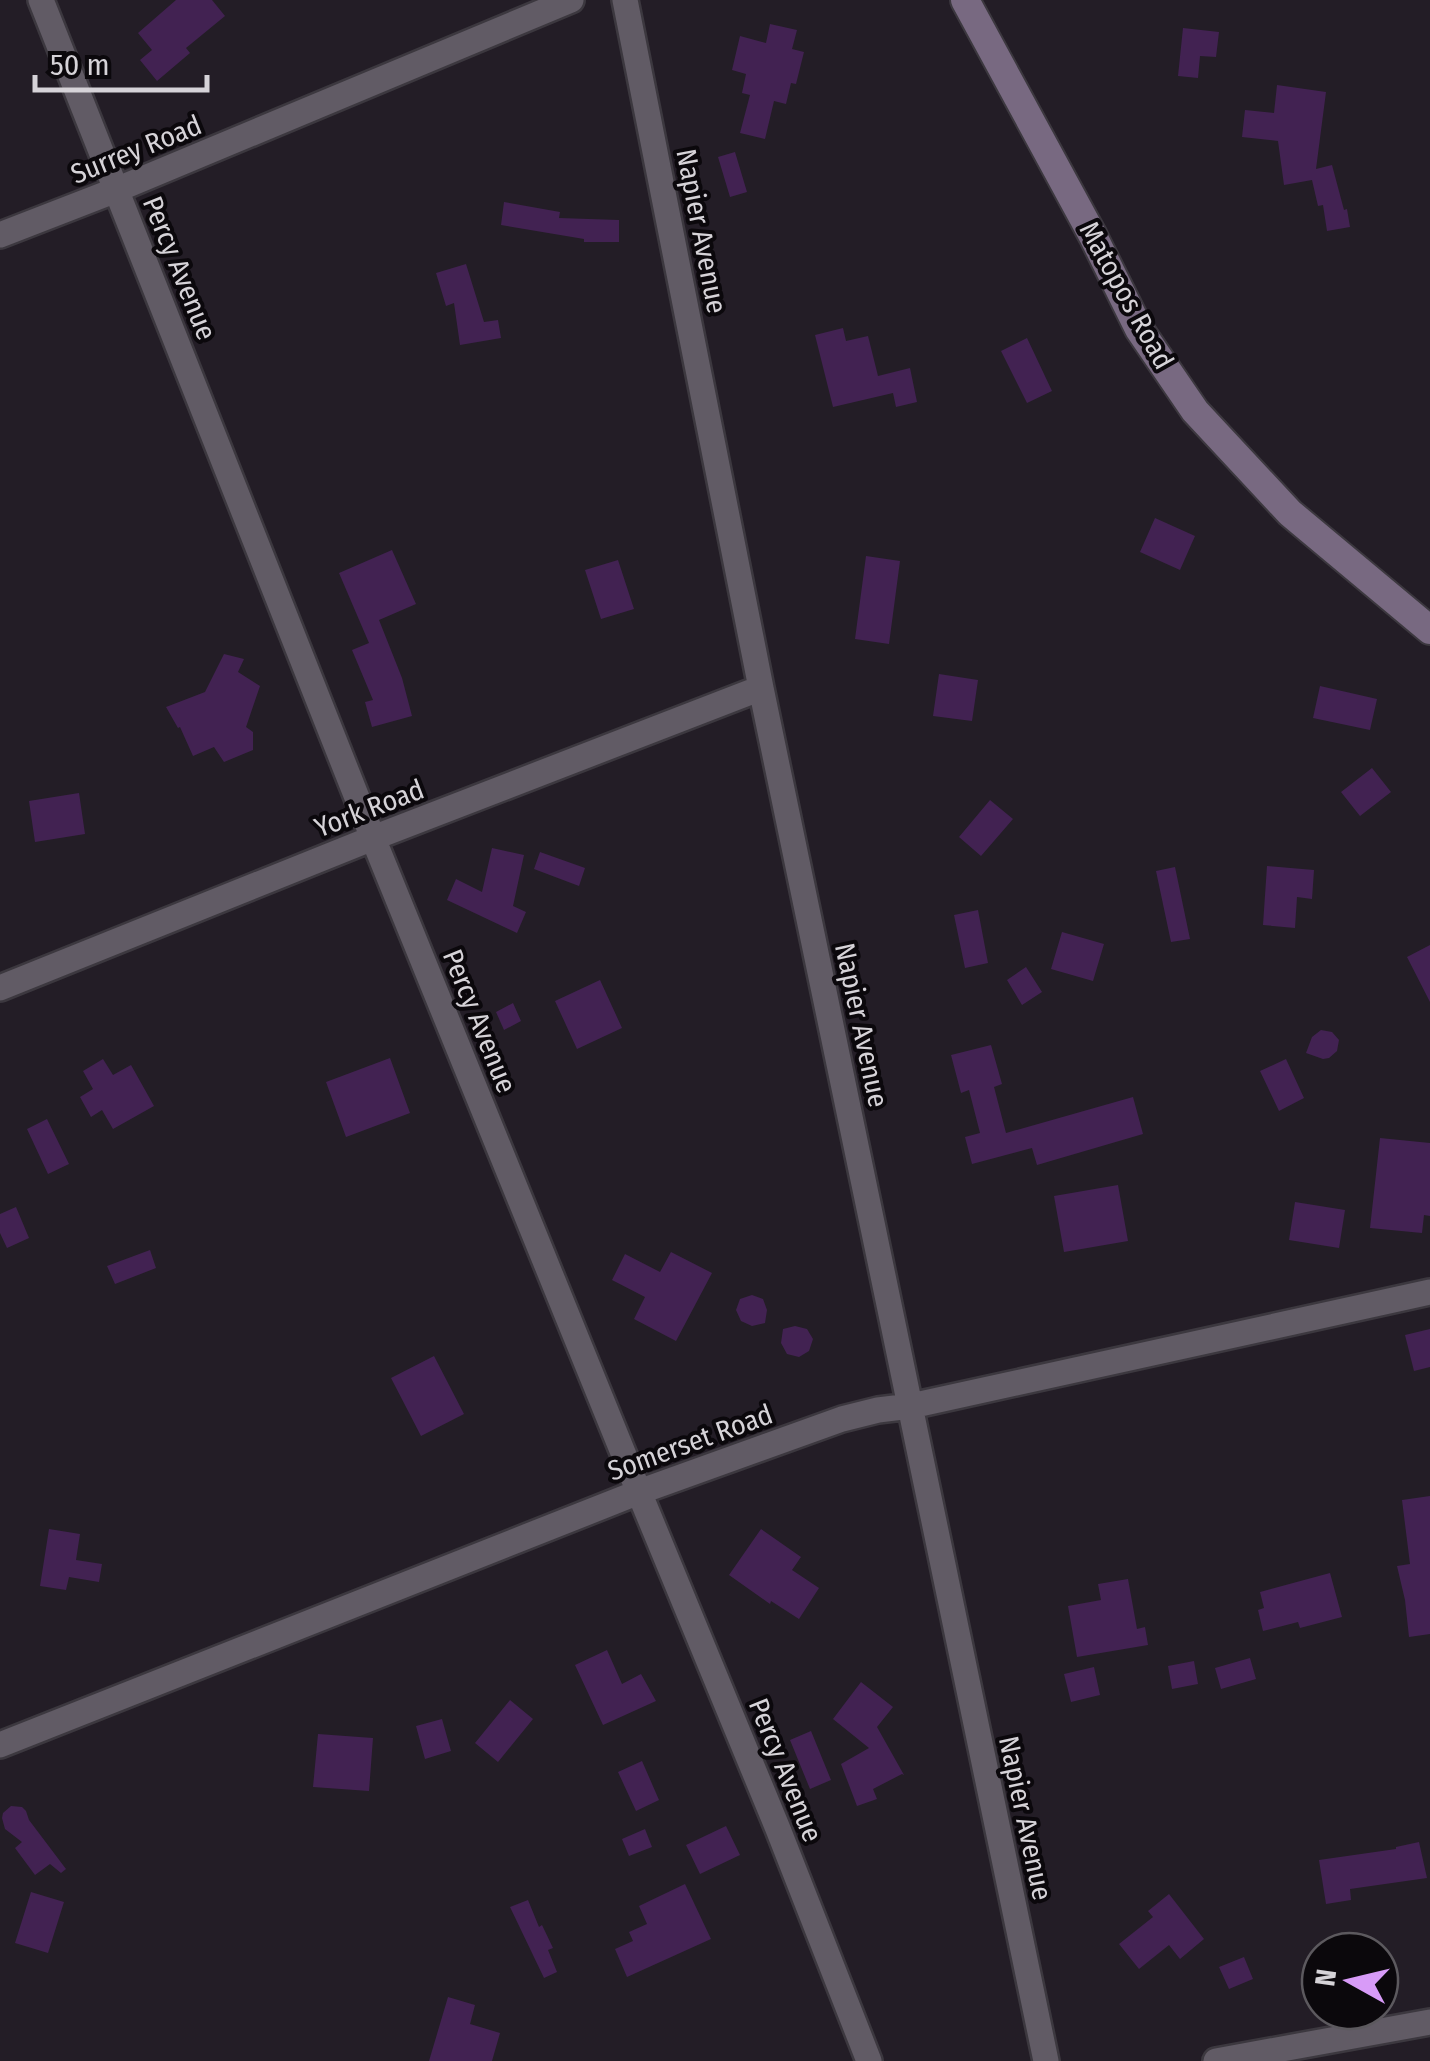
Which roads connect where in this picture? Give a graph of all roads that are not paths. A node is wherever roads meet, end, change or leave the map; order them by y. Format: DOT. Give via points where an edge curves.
graph roads {
  1 [pos="41,0"];
  2 [pos="571,0"];
  3 [pos="626,0"];
  4 [pos="966,0"];
  5 [pos="116,190"];
  6 [pos="0,235"];
  7 [pos="1430,630"];
  8 [pos="761,688"];
  9 [pos="373,838"];
  10 [pos="0,988"];
  11 [pos="1430,1292"];
  12 [pos="911,1406"];
  13 [pos="639,1492"];
  14 [pos="0,1745"];
  15 [pos="1430,2022"];
  16 [pos="869,2061"];
  17 [pos="1046,2061"];
  18 [pos="1216,2061"];
  1 -- 5 [label="street, Percy Avenue"];
  2 -- 5 [label="street, Surrey Road"];
  3 -- 8 [label="street, Napier Avenue"];
  4 -- 7 [label="main road, Matopos Road" via="1139,330 1195,411 1290,513"];
  5 -- 6 [label="street, Surrey Road"];
  5 -- 9 [label="street, Percy Avenue"];
  8 -- 9 [label="street, York Road"];
  8 -- 12 [label="street, Napier Avenue"];
  9 -- 10 [label="street, York Road"];
  9 -- 13 [label="street, Percy Avenue"];
  11 -- 12 [label="street, Somerset Road"];
  12 -- 13 [label="street, Somerset Road" via="842,1419"];
  12 -- 17 [label="street, Napier Avenue"];
  13 -- 14 [label="street, Somerset Road"];
  13 -- 16 [label="street, Percy Avenue"];
  15 -- 18 [label="street"];
}
